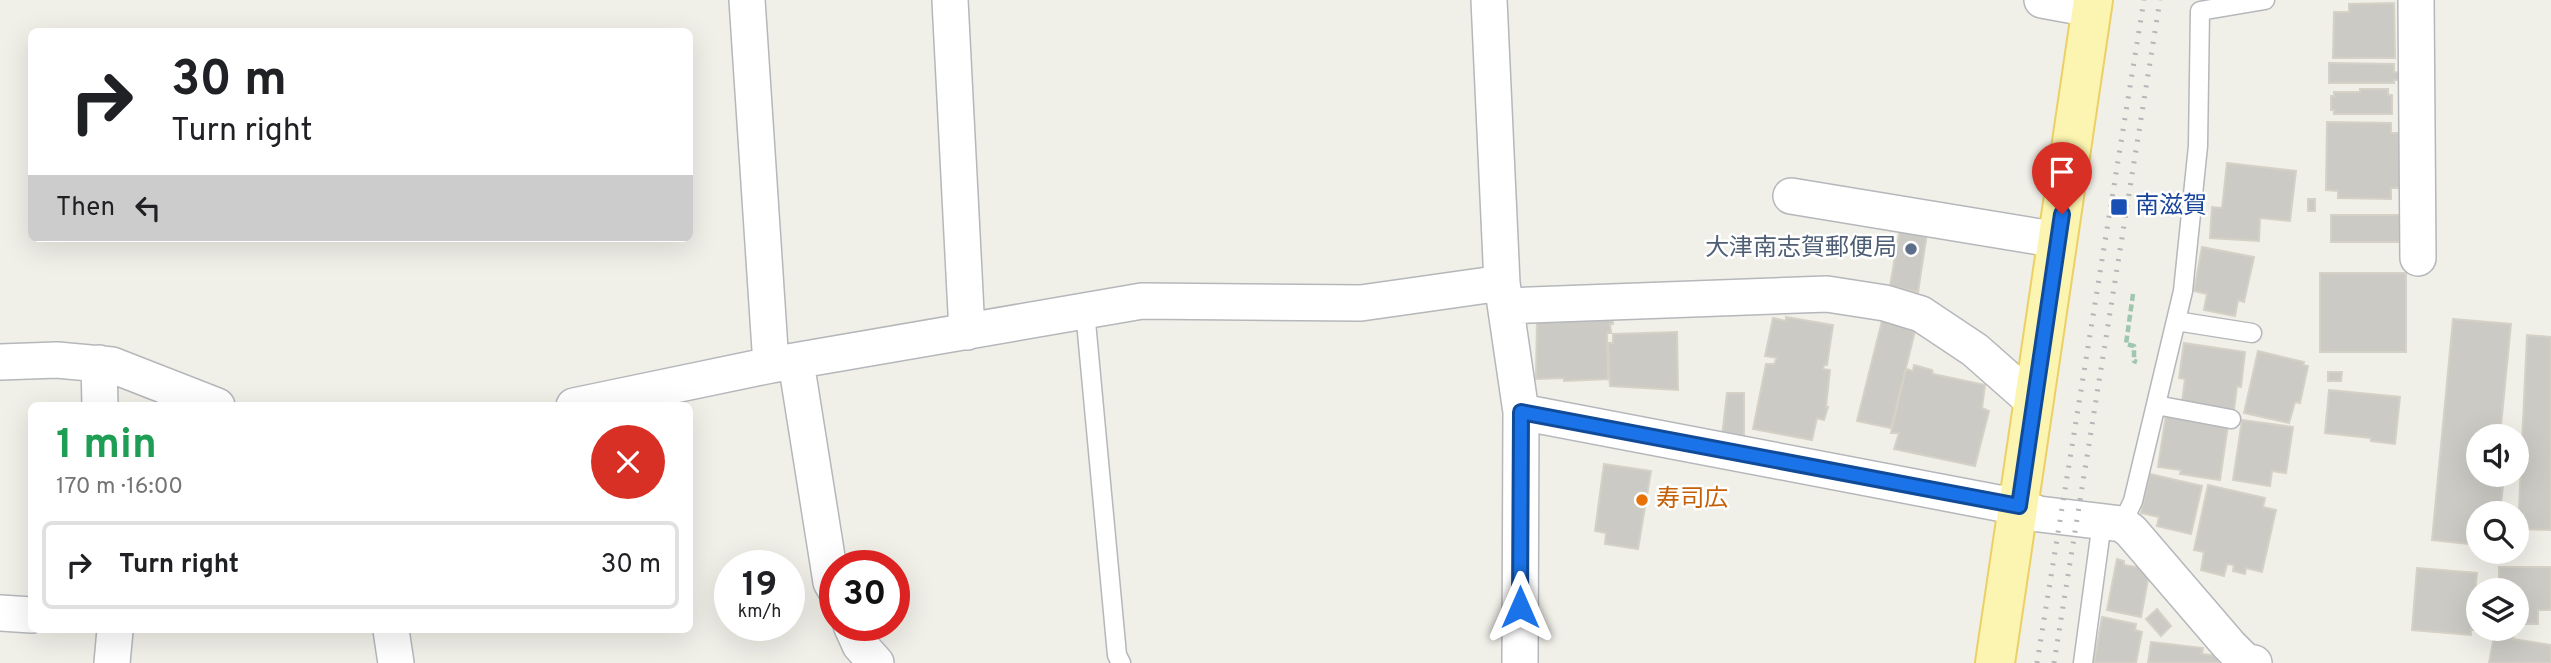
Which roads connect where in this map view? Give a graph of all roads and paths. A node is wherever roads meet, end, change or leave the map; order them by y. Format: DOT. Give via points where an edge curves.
graph roads {
  1 [pos="747,0"];
  2 [pos="950,0"];
  3 [pos="1489,0"];
  4 [pos="2042,0"];
  5 [pos="2265,0"];
  6 [pos="2416,0"];
  7 [pos="2092,4"];
  8 [pos="1791,196"];
  9 [pos="2058,240"];
  10 [pos="2418,258"];
  11 [pos="2133,294"];
  12 [pos="1504,295"];
  13 [pos="1085,311"];
  14 [pos="2176,321"];
  15 [pos="967,332"];
  16 [pos="2252,333"];
  17 [pos="0,362"];
  18 [pos="99,363"];
  19 [pos="784,363"];
  20 [pos="2164,372"];
  21 [pos="100,402"];
  22 [pos="207,402"];
  23 [pos="594,402"];
  24 [pos="2034,402"];
  25 [pos="2156,405"];
  26 [pos="1521,412"];
  27 [pos="2231,419"];
  28 [pos="2019,506"];
  29 [pos="2112,523"];
  30 [pos="824,550"];
  31 [pos="0,613"];
  32 [pos="28,615"];
  33 [pos="115,633"];
  34 [pos="391,633"];
  35 [pos="858,641"];
  36 [pos="2248,662"];
  37 [pos="112,663"];
  38 [pos="396,663"];
  39 [pos="876,663"];
  40 [pos="1121,663"];
  41 [pos="1520,663"];
  42 [pos="1995,663"];
  43 [pos="2083,663"];
  1 -- 19 [label="street"];
  2 -- 15 [label="street"];
  3 -- 12 [label="street"];
  4 -- 7 [label="street"];
  5 -- 14 [label="lane" via="2200,10 2198,146"];
  6 -- 10 [label="street"];
  7 -- 9 [label="main road"];
  8 -- 9 [label="street"];
  9 -- 24 [label="main road"];
  11 -- 20 [label="path" via="2126,344 2134,346 2134,361"];
  12 -- 13 [label="street" via="1361,303 1142,301"];
  12 -- 24 [label="street" via="1828,294 1885,303 1921,314 1975,350"];
  12 -- 26 [label="street"];
  13 -- 15 [label="street"];
  13 -- 40 [label="lane"];
  14 -- 16 [label="lane"];
  14 -- 20 [label="lane"];
  15 -- 19 [label="street"];
  17 -- 18 [label="street"];
  18 -- 21 [label="street"];
  18 -- 22 [label="street"];
  19 -- 23 [label="street"];
  19 -- 30 [label="street"];
  20 -- 25 [label="lane"];
  24 -- 28 [label="main road"];
  25 -- 27 [label="lane"];
  25 -- 29 [label="lane" via="2133,501"];
  26 -- 28 [label="street"];
  26 -- 41 [label="street"];
  28 -- 29 [label="street" via="2039,514"];
  28 -- 42 [label="main road"];
  29 -- 36 [label="street" via="2131,531 2228,645"];
  29 -- 43 [label="lane"];
  31 -- 32 [label="street"];
  33 -- 37 [label="street"];
  34 -- 38 [label="street"];
  35 -- 39 [label="street"];
}
